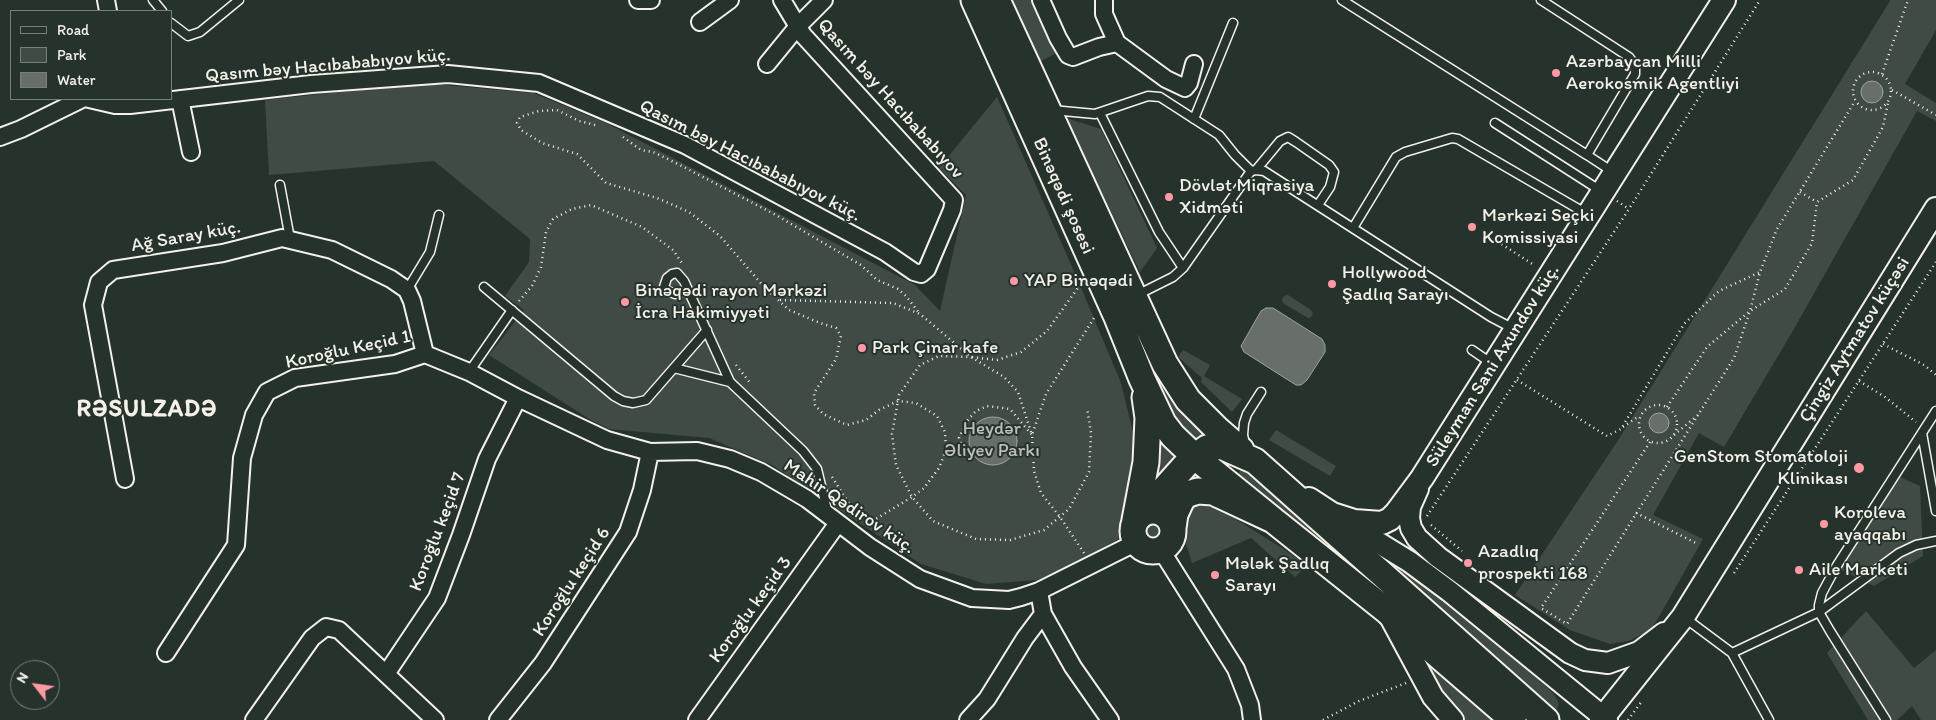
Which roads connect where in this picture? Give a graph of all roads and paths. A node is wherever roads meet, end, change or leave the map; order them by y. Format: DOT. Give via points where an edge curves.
graph roads {
  1 [pos="153,0"];
  2 [pos="239,0"];
  3 [pos="638,0"];
  4 [pos="650,0"];
  5 [pos="730,0"];
  6 [pos="782,0"];
  7 [pos="824,0"];
  8 [pos="974,0"];
  9 [pos="997,0"];
  10 [pos="1041,0"];
  11 [pos="1104,0"];
  12 [pos="1342,0"];
  13 [pos="1541,0"];
  14 [pos="1724,0"];
  15 [pos="1760,0"];
  16 [pos="1908,0"];
  17 [pos="161,10"];
  18 [pos="700,22"];
  19 [pos="1233,22"];
  20 [pos="172,26"];
  21 [pos="798,26"];
  22 [pos="1117,43"];
  23 [pos="767,64"];
  24 [pos="1194,64"];
  25 [pos="1882,74"];
  26 [pos="1892,90"];
  27 [pos="180,99"];
  28 [pos="80,100"];
  29 [pos="93,100"];
  30 [pos="169,100"];
  31 [pos="172,100"];
  32 [pos="1856,101"];
  33 [pos="1888,103"];
  34 [pos="1047,110"];
  35 [pos="1100,113"];
  36 [pos="1936,115"];
  37 [pos="1194,119"];
  38 [pos="1495,123"];
  39 [pos="602,127"];
  40 [pos="618,134"];
  41 [pos="0,137"];
  42 [pos="191,152"];
  43 [pos="1587,155"];
  44 [pos="1254,170"];
  45 [pos="1615,173"];
  46 [pos="280,185"];
  47 [pos="1603,192"];
  48 [pos="1800,192"];
  49 [pos="1817,202"];
  50 [pos="1318,205"];
  51 [pos="1936,209"];
  52 [pos="439,215"];
  53 [pos="1588,215"];
  54 [pos="1353,228"];
  55 [pos="1488,236"];
  56 [pos="290,239"];
  57 [pos="1936,262"];
  58 [pos="1183,268"];
  59 [pos="914,272"];
  60 [pos="1760,272"];
  61 [pos="1550,276"];
  62 [pos="1080,285"];
  63 [pos="484,287"];
  64 [pos="407,290"];
  65 [pos="688,290"];
  66 [pos="1133,297"];
  67 [pos="778,300"];
  68 [pos="512,310"];
  69 [pos="1750,311"];
  70 [pos="920,314"];
  71 [pos="1094,318"];
  72 [pos="707,330"];
  73 [pos="1515,330"];
  74 [pos="1883,344"];
  75 [pos="1472,350"];
  76 [pos="425,354"];
  77 [pos="971,357"];
  78 [pos="1494,364"];
  79 [pos="674,368"];
  80 [pos="469,372"];
  81 [pos="1936,375"];
  82 [pos="1142,380"];
  83 [pos="1517,380"];
  84 [pos="1859,381"];
  85 [pos="730,382"];
  86 [pos="1261,392"];
  87 [pos="518,398"];
  88 [pos="898,401"];
  89 [pos="1667,407"];
  90 [pos="1087,408"];
  91 [pos="1936,411"];
  92 [pos="1698,415"];
  93 [pos="1640,416"];
  94 [pos="1621,429"];
  95 [pos="1922,433"];
  96 [pos="1032,435"];
  97 [pos="1674,435"];
  98 [pos="1650,442"];
  99 [pos="650,452"];
  100 [pos="1194,456"];
  101 [pos="966,457"];
  102 [pos="1261,467"];
  103 [pos="1422,478"];
  104 [pos="125,479"];
  105 [pos="912,497"];
  106 [pos="1936,511"];
  107 [pos="1636,513"];
  108 [pos="1332,514"];
  109 [pos="1060,517"];
  110 [pos="833,519"];
  111 [pos="1273,520"];
  112 [pos="864,527"];
  113 [pos="1136,528"];
  114 [pos="1173,528"];
  115 [pos="1936,541"];
  116 [pos="1696,544"];
  117 [pos="1161,550"];
  118 [pos="1467,555"];
  119 [pos="1091,565"];
  120 [pos="1734,573"];
  121 [pos="1039,591"];
  122 [pos="1534,604"];
  123 [pos="1542,608"];
  124 [pos="1387,611"];
  125 [pos="1819,612"];
  126 [pos="1043,614"];
  127 [pos="1683,617"];
  128 [pos="166,653"];
  129 [pos="1732,653"];
  130 [pos="386,674"];
  131 [pos="1645,697"];
  132 [pos="1359,701"];
  133 [pos="1107,718"];
  134 [pos="1603,719"];
  135 [pos="254,720"];
  136 [pos="435,720"];
  137 [pos="498,720"];
  138 [pos="697,720"];
  139 [pos="968,720"];
  140 [pos="1252,720"];
  141 [pos="1323,720"];
  142 [pos="1453,720"];
  143 [pos="1513,720"];
  144 [pos="1546,720"];
  145 [pos="1628,720"];
  146 [pos="1769,720"];
  147 [pos="1886,720"];
  1 -- 17 [label="lane"];
  2 -- 20 [label="lane" via="200,32 188,36"];
  3 -- 4 [label="street"];
  5 -- 18 [label="street"];
  6 -- 21 [label="street, Qasım bəy Hacıbababıyov"];
  7 -- 21 [label="street"];
  8 -- 82 [label="main road, Binəqədi şosesi" via="1117,317"];
  9 -- 34 [label="main road, Binəqədi şosesi"];
  10 -- 22 [label="street" via="1068,55 1073,57"];
  11 -- 22 [label="street" via="1104,14"];
  12 -- 43 [label="lane"];
  13 -- 43 [label="lane" via="1630,57 1635,65 1635,74"];
  14 -- 45 [label="main road, Süleyman Sani Axundov küç."];
  15 -- 83 [label="path"];
  16 -- 25 [label="path"];
  19 -- 37 [label="lane"];
  21 -- 23 [label="street"];
  21 -- 59 [label="street, Qasım bəy Hacıbababıyov" via="954,200 927,269 921,274"];
  22 -- 24 [label="street" via="1166,79 1185,88"];
  25 -- 26 [label="path"];
  25 -- 32 [label="path" via="1870,72 1858,78 1853,89"];
  26 -- 33 [label="path"];
  26 -- 36 [label="path"];
  27 -- 31 [label="street, Qasım bəy Hacıbababıyov küç."];
  27 -- 42 [label="street"];
  27 -- 59 [label="street, Qasım bəy Hacıbababıyov küç." via="311,84 448,74 539,83 684,146 885,252"];
  28 -- 41 [label="street"];
  29 -- 30 [label="street, Qasım bəy Hacıbababıyov küç." via="115,105"];
  32 -- 33 [label="path" via="1865,110 1872,111 1884,108"];
  32 -- 48 [label="path"];
  33 -- 49 [label="path" via="1883,127 1853,180"];
  34 -- 35 [label="lane"];
  34 -- 66 [label="main road, Binəqədi şosesi"];
  35 -- 37 [label="lane" via="1148,96 1160,97"];
  35 -- 58 [label="lane" via="1159,232"];
  37 -- 44 [label="lane" via="1219,135 1235,155"];
  38 -- 47 [label="lane"];
  39 -- 67 [label="path" via="579,121 557,110 520,117 518,124 521,130 542,143 577,154 606,183 657,198 688,212 720,236"];
  40 -- 70 [label="path" via="641,150 653,152 776,215 861,265 877,280 898,289"];
  43 -- 45 [label="lane"];
  44 -- 50 [label="lane" via="1264,171"];
  44 -- 50 [label="lane" via="1280,141 1288,137 1329,165 1334,172 1330,187"];
  44 -- 58 [label="lane"];
  45 -- 47 [label="main road, Süleyman Sani Axundov küç."];
  46 -- 56 [label="lane"];
  47 -- 53 [label="main road, Süleyman Sani Axundov küç."];
  48 -- 49 [label="path"];
  48 -- 60 [label="path" via="1777,229"];
  49 -- 69 [label="path" via="1812,243 1785,289"];
  50 -- 54 [label="lane"];
  51 -- 127 [label="main road, Çingiz Aytmatov küçəsi"];
  52 -- 64 [label="lane" via="430,252"];
  53 -- 54 [label="lane" via="1452,138 1405,152 1396,158"];
  53 -- 61 [label="main road, Süleyman Sani Axundov küç."];
  54 -- 73 [label="lane"];
  55 -- 61 [label="path"];
  56 -- 64 [label="street, Ağ Saray küç." via="332,250 391,278"];
  56 -- 104 [label="street, Ağ Saray küç." via="113,270 99,282 93,306"];
  57 -- 74 [label="path"];
  58 -- 66 [label="lane" via="1173,277"];
  60 -- 69 [label="path"];
  60 -- 94 [label="path" via="1719,291 1684,324"];
  61 -- 73 [label="main road, Süleyman Sani Axundov küç."];
  62 -- 77 [label="path" via="1047,331 1021,352 996,360"];
  63 -- 68 [label="lane"];
  64 -- 76 [label="street"];
  65 -- 72 [label="lane"];
  66 -- 102 [label="main road, Binəqədi şosesi" via="1165,364 1188,400"];
  67 -- 70 [label="path" via="893,303"];
  67 -- 88 [label="path" via="790,310 836,328 841,336 836,359 814,393 815,405 823,414 847,425 866,420"];
  68 -- 79 [label="lane" via="623,401 646,400"];
  68 -- 80 [label="lane"];
  69 -- 89 [label="path" via="1707,346"];
  69 -- 92 [label="path" via="1734,358"];
  70 -- 77 [label="path"];
  71 -- 96 [label="path" via="1046,394"];
  72 -- 79 [label="lane"];
  72 -- 85 [label="lane"];
  73 -- 78 [label="main road, Süleyman Sani Axundov küç."];
  74 -- 81 [label="path"];
  74 -- 84 [label="path"];
  75 -- 78 [label="lane"];
  76 -- 80 [label="street, Mahir Qədirov küç."];
  76 -- 128 [label="street, Koroğlu Keçid 1" via="395,364 295,378 267,392 254,415 242,458 236,545"];
  77 -- 88 [label="path" via="938,356 920,365 899,394"];
  77 -- 96 [label="path" via="1004,377 1018,392"];
  78 -- 103 [label="main road, Süleyman Sani Axundov küç."];
  79 -- 85 [label="lane"];
  80 -- 87 [label="street, Mahir Qədirov küç."];
  82 -- 100 [label="main road, Binəqədi şosesi" via="1163,423"];
  82 -- 113 [label="main road" via="1148,418 1147,448"];
  83 -- 94 [label="path" via="1607,436"];
  83 -- 118 [label="path" via="1425,520"];
  84 -- 95 [label="path" via="1915,420"];
  84 -- 120 [label="path"];
  85 -- 110 [label="lane" via="803,451 817,469"];
  86 -- 102 [label="lane" via="1247,414 1243,435 1245,445"];
  87 -- 99 [label="street, Mahir Qədirov küç." via="607,440"];
  87 -- 130 [label="street, Koroğlu keçid 7" via="487,459 437,598"];
  88 -- 105 [label="path" via="892,434 896,465"];
  88 -- 105 [label="path" via="916,403 937,416 945,432 946,450 939,468 924,488"];
  89 -- 93 [label="path" via="1649,407"];
  89 -- 97 [label="path" via="1677,423"];
  90 -- 109 [label="path" via="1091,433 1089,472 1069,509"];
  91 -- 95 [label="lane"];
  92 -- 97 [label="path"];
  92 -- 107 [label="path"];
  93 -- 94 [label="path"];
  93 -- 98 [label="path" via="1638,428"];
  95 -- 106 [label="lane"];
  95 -- 125 [label="lane" via="1836,567 1822,593"];
  96 -- 101 [label="path" via="1010,409 987,406 976,411 966,422 960,438"];
  96 -- 109 [label="path" via="1034,472 1041,493"];
  97 -- 98 [label="path" via="1663,443"];
  98 -- 123 [label="path"];
  99 -- 110 [label="street, Mahir Qədirov küç." via="696,451 730,459 761,472 808,499"];
  99 -- 137 [label="street, Koroğlu keçid 6" via="628,532 543,663"];
  100 -- 102 [label="main road" via="1207,448 1223,446"];
  100 -- 111 [label="main road, Binəqədi şosesi"];
  100 -- 113 [label="main road"];
  102 -- 108 [label="main road, Süleyman Sani Axundov küç."];
  102 -- 144 [label="main road"];
  103 -- 108 [label="main road, Süleyman Sani Axundov küç." via="1396,513 1382,523 1354,522"];
  103 -- 127 [label="street" via="1409,518 1417,538 1570,653 1594,662 1622,659 1639,652"];
  105 -- 109 [label="path" via="933,521 976,539 1010,540 1044,530"];
  105 -- 112 [label="path"];
  107 -- 116 [label="path"];
  107 -- 123 [label="path" via="1567,624"];
  108 -- 134 [label="street" via="1410,562 1449,591"];
  109 -- 119 [label="path"];
  110 -- 121 [label="street, Mahir Qədirov küç." via="920,579 948,590 972,598 1009,600"];
  110 -- 138 [label="street, Koroğlu keçid 3"];
  111 -- 114 [label="main road" via="1224,496 1198,491 1182,499"];
  111 -- 124 [label="main road"];
  113 -- 114 [label="main road" via="1150,511 1159,512 1170,520"];
  113 -- 117 [label="main road" via="1147,550"];
  113 -- 119 [label="street, Mahir Qədirov küç."];
  114 -- 117 [label="main road" via="1171,541"];
  115 -- 125 [label="lane" via="1898,553"];
  117 -- 140 [label="street" via="1236,669 1250,705"];
  119 -- 121 [label="street, Mahir Qədirov küç."];
  121 -- 126 [label="street"];
  122 -- 123 [label="path"];
  124 -- 142 [label="street" via="1433,697"];
  124 -- 143 [label="main road"];
  125 -- 129 [label="lane"];
  125 -- 147 [label="lane"];
  126 -- 133 [label="street"];
  126 -- 139 [label="street" via="987,699"];
  127 -- 129 [label="lane"];
  127 -- 134 [label="main road, Çingiz Aytmatov küçəsi"];
  129 -- 146 [label="lane"];
  130 -- 135 [label="street" via="339,630 326,627 312,638"];
  130 -- 136 [label="street"];
  131 -- 145 [label="path"];
  132 -- 141 [label="path"];
}
